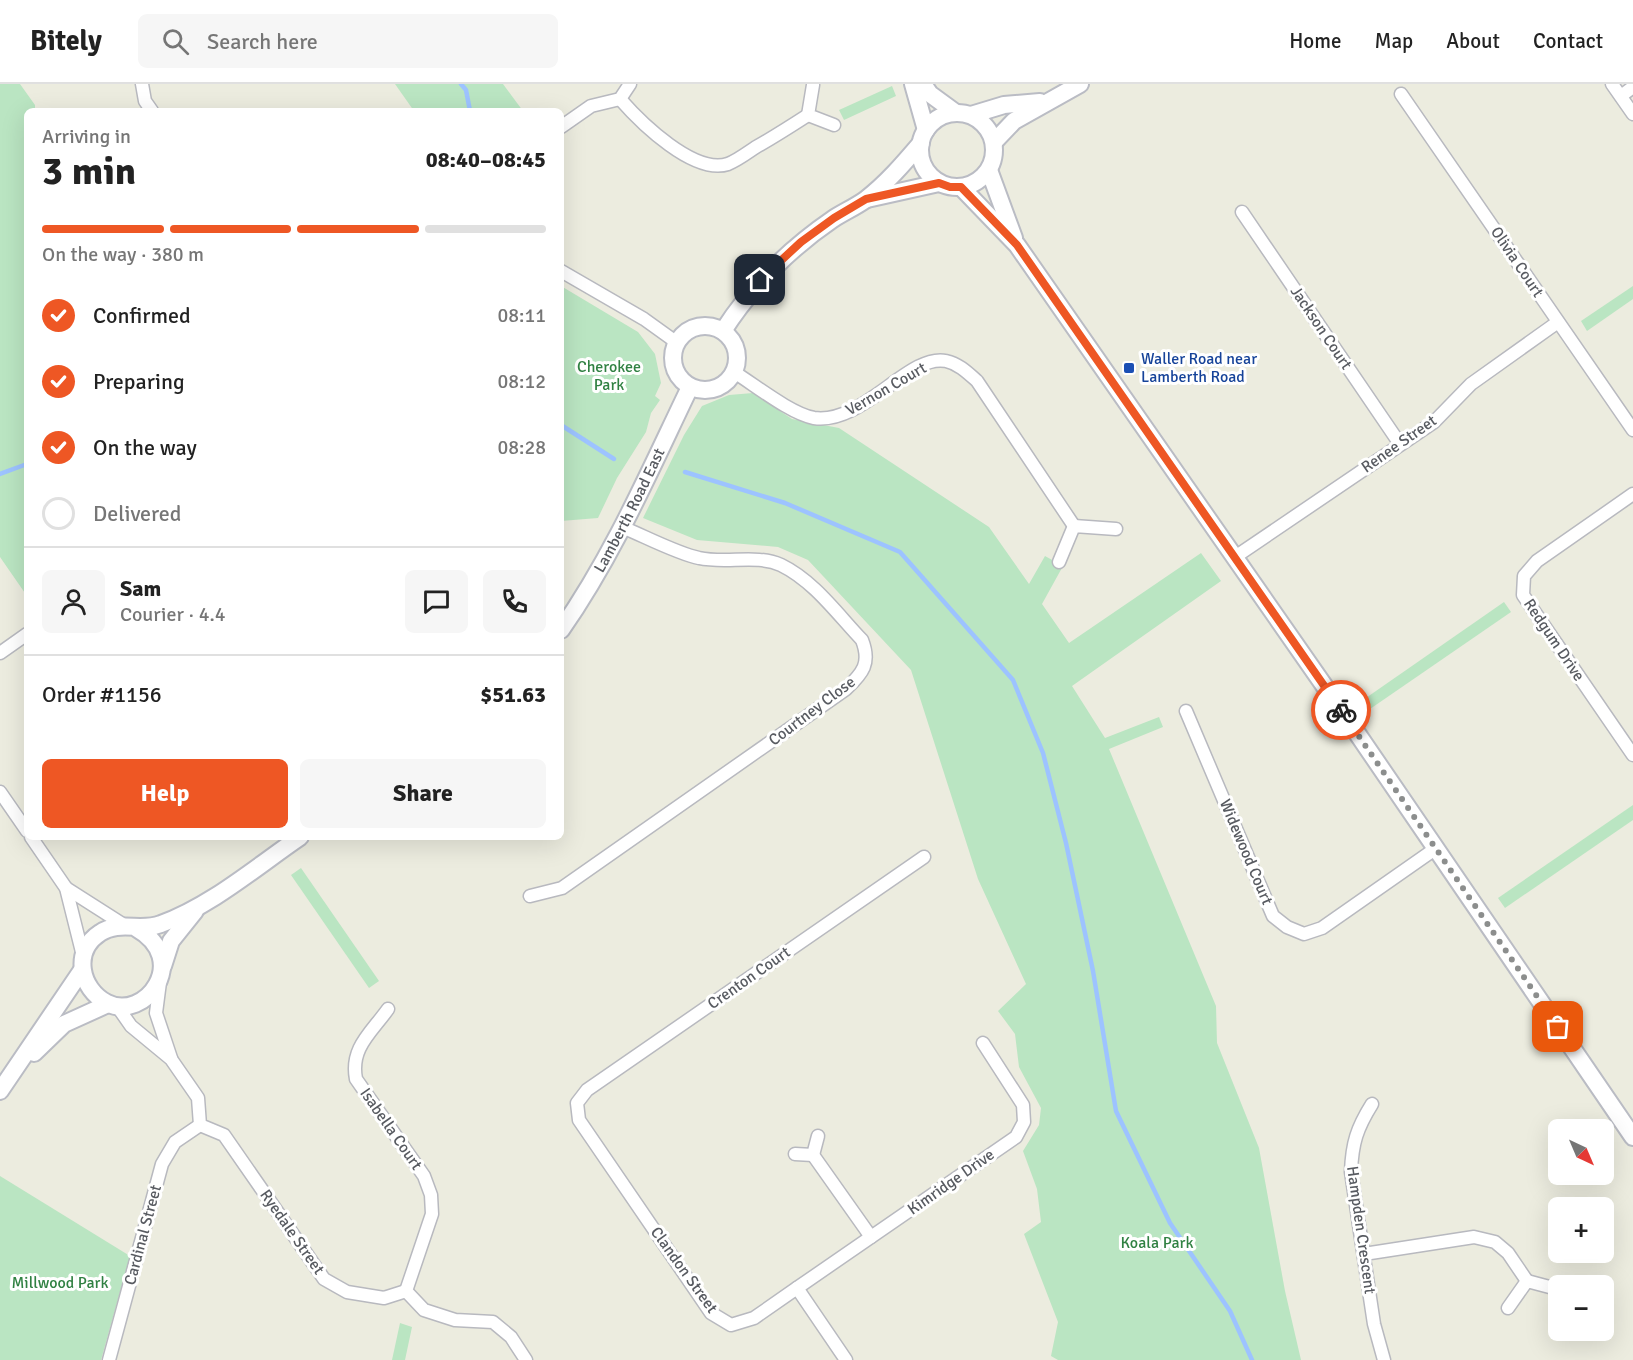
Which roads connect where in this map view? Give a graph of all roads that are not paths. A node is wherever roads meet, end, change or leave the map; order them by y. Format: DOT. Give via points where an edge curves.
graph roads {
  1 [pos="142,84"];
  2 [pos="630,84"];
  3 [pos="913,84"];
  4 [pos="923,84"];
  5 [pos="1080,84"];
  6 [pos="1612,84"];
  7 [pos="813,85"];
  8 [pos="1633,87"];
  9 [pos="1401,94"];
  10 [pos="1621,96"];
  11 [pos="620,99"];
  12 [pos="1047,101"];
  13 [pos="150,108"];
  14 [pos="964,114"];
  15 [pos="1633,114"];
  16 [pos="808,115"];
  17 [pos="564,125"];
  18 [pos="834,125"];
  19 [pos="923,137"];
  20 [pos="994,142"];
  21 [pos="989,170"];
  22 [pos="939,183"];
  23 [pos="961,187"];
  24 [pos="866,199"];
  25 [pos="1242,212"];
  26 [pos="1017,245"];
  27 [pos="564,273"];
  28 [pos="1558,322"];
  29 [pos="723,330"];
  30 [pos="676,342"];
  31 [pos="734,372"];
  32 [pos="690,387"];
  33 [pos="1633,430"];
  34 [pos="1401,444"];
  35 [pos="1633,494"];
  36 [pos="1074,526"];
  37 [pos="622,527"];
  38 [pos="1116,529"];
  39 [pos="1234,557"];
  40 [pos="1059,562"];
  41 [pos="564,626"];
  42 [pos="24,636"];
  43 [pos="0,653"];
  44 [pos="1186,711"];
  45 [pos="1633,755"];
  46 [pos="0,792"];
  47 [pos="24,827"];
  48 [pos="33,840"];
  49 [pos="296,840"];
  50 [pos="1435,849"];
  51 [pos="924,857"];
  52 [pos="66,888"];
  53 [pos="530,896"];
  54 [pos="197,908"];
  55 [pos="130,927"];
  56 [pos="82,963"];
  57 [pos="161,973"];
  58 [pos="113,1005"];
  59 [pos="388,1009"];
  60 [pos="983,1043"];
  61 [pos="171,1059"];
  62 [pos="10,1076"];
  63 [pos="0,1091"];
  64 [pos="577,1103"];
  65 [pos="1372,1104"];
  66 [pos="200,1125"];
  67 [pos="818,1136"];
  68 [pos="1633,1137"];
  69 [pos="795,1154"];
  70 [pos="813,1155"];
  71 [pos="871,1237"];
  72 [pos="1364,1254"];
  73 [pos="1527,1281"];
  74 [pos="1548,1287"];
  75 [pos="797,1288"];
  76 [pos="406,1291"];
  77 [pos="1508,1308"];
  78 [pos="109,1360"];
  79 [pos="526,1360"];
  80 [pos="846,1360"];
  81 [pos="1384,1360"];
  1 -- 13 [label="street"];
  2 -- 11 [label="street"];
  3 -- 19 [label="street"];
  4 -- 14 [label="street" via="930,94"];
  5 -- 12 [label="street"];
  6 -- 10 [label="street"];
  7 -- 16 [label="street"];
  8 -- 10 [label="street"];
  9 -- 28 [label="street, Olivia Court"];
  10 -- 15 [label="street"];
  11 -- 16 [label="street" via="668,143 701,162 718,165 736,161"];
  11 -- 17 [label="street" via="591,106"];
  12 -- 14 [label="street"];
  12 -- 20 [label="street" via="1014,121"];
  14 -- 19 [label="street" via="945,115 934,121"];
  14 -- 20 [label="street" via="981,121"];
  16 -- 18 [label="street"];
  19 -- 22 [label="street" via="923,166"];
  19 -- 24 [label="street" via="898,169"];
  20 -- 21 [label="street"];
  21 -- 23 [label="street" via="977,182"];
  21 -- 26 [label="street"];
  22 -- 23 [label="street"];
  22 -- 24 [label="street"];
  23 -- 26 [label="street"];
  24 -- 29 [label="street" via="801,242 760,280"];
  25 -- 34 [label="street, Jackson Court"];
  26 -- 39 [label="street"];
  27 -- 30 [label="street"];
  28 -- 33 [label="street, Olivia Court"];
  28 -- 34 [label="street, Renee Street" via="1471,384 1434,422"];
  29 -- 30 [label="street" via="714,326 692,327"];
  29 -- 31 [label="street" via="737,349"];
  30 -- 32 [label="street" via="672,362 675,372"];
  31 -- 32 [label="street" via="720,387"];
  31 -- 36 [label="street, Vernon Court" via="793,410 827,418 846,414 921,365 944,360 960,366 977,381"];
  32 -- 37 [label="street, Lamberth Road East"];
  34 -- 39 [label="street, Renee Street"];
  35 -- 45 [label="street, Redgum Drive" via="1536,561 1524,576 1523,595"];
  36 -- 38 [label="street"];
  36 -- 40 [label="street"];
  37 -- 41 [label="street, Lamberth Road East" via="588,592"];
  37 -- 53 [label="street, Courtney Close" via="697,558 781,565 805,580 862,640 867,660 858,678 846,689 699,794 562,888"];
  39 -- 50 [label="street"];
  42 -- 43 [label="street"];
  44 -- 50 [label="street, Widewood Court" via="1273,916 1287,927 1304,934 1322,928"];
  46 -- 47 [label="street"];
  48 -- 52 [label="street"];
  49 -- 54 [label="street"];
  50 -- 68 [label="street"];
  51 -- 64 [label="street, Crenton Court" via="587,1090"];
  52 -- 55 [label="street"];
  52 -- 56 [label="street"];
  54 -- 55 [label="street" via="159,925"];
  54 -- 57 [label="street" via="171,941"];
  55 -- 56 [label="street" via="112,927 99,933 89,943"];
  55 -- 57 [label="street" via="154,942 161,954"];
  56 -- 58 [label="street" via="84,980 91,992"];
  56 -- 62 [label="street"];
  57 -- 58 [label="street" via="153,991 143,1000"];
  57 -- 61 [label="street" via="156,1013"];
  58 -- 61 [label="street" via="131,1026"];
  58 -- 62 [label="street" via="64,1024"];
  59 -- 76 [label="street, Isabella Court" via="356,1052 354,1066 356,1079 424,1176 431,1195 432,1214"];
  60 -- 71 [label="street, Kimridge Drive" via="1023,1104 1024,1122 1016,1137"];
  61 -- 66 [label="street" via="198,1098"];
  62 -- 63 [label="street"];
  64 -- 75 [label="street, Clandon Street" via="579,1120 711,1313 731,1325 754,1318"];
  65 -- 72 [label="street, Hampden Crescent" via="1352,1149 1351,1172"];
  66 -- 76 [label="street, Ryedale Street" via="224,1135 324,1279 347,1292 384,1298"];
  66 -- 78 [label="street, Cardinal Street" via="175,1143 162,1164"];
  67 -- 70 [label="street"];
  69 -- 70 [label="street"];
  70 -- 71 [label="street"];
  71 -- 75 [label="street, Kimridge Drive"];
  72 -- 73 [label="street" via="1474,1237 1495,1242 1508,1253"];
  72 -- 81 [label="street, Hampden Crescent" via="1374,1324"];
  73 -- 74 [label="street"];
  73 -- 77 [label="street"];
  75 -- 80 [label="street"];
  76 -- 79 [label="street" via="424,1310 455,1320 493,1322 511,1337"];
}
